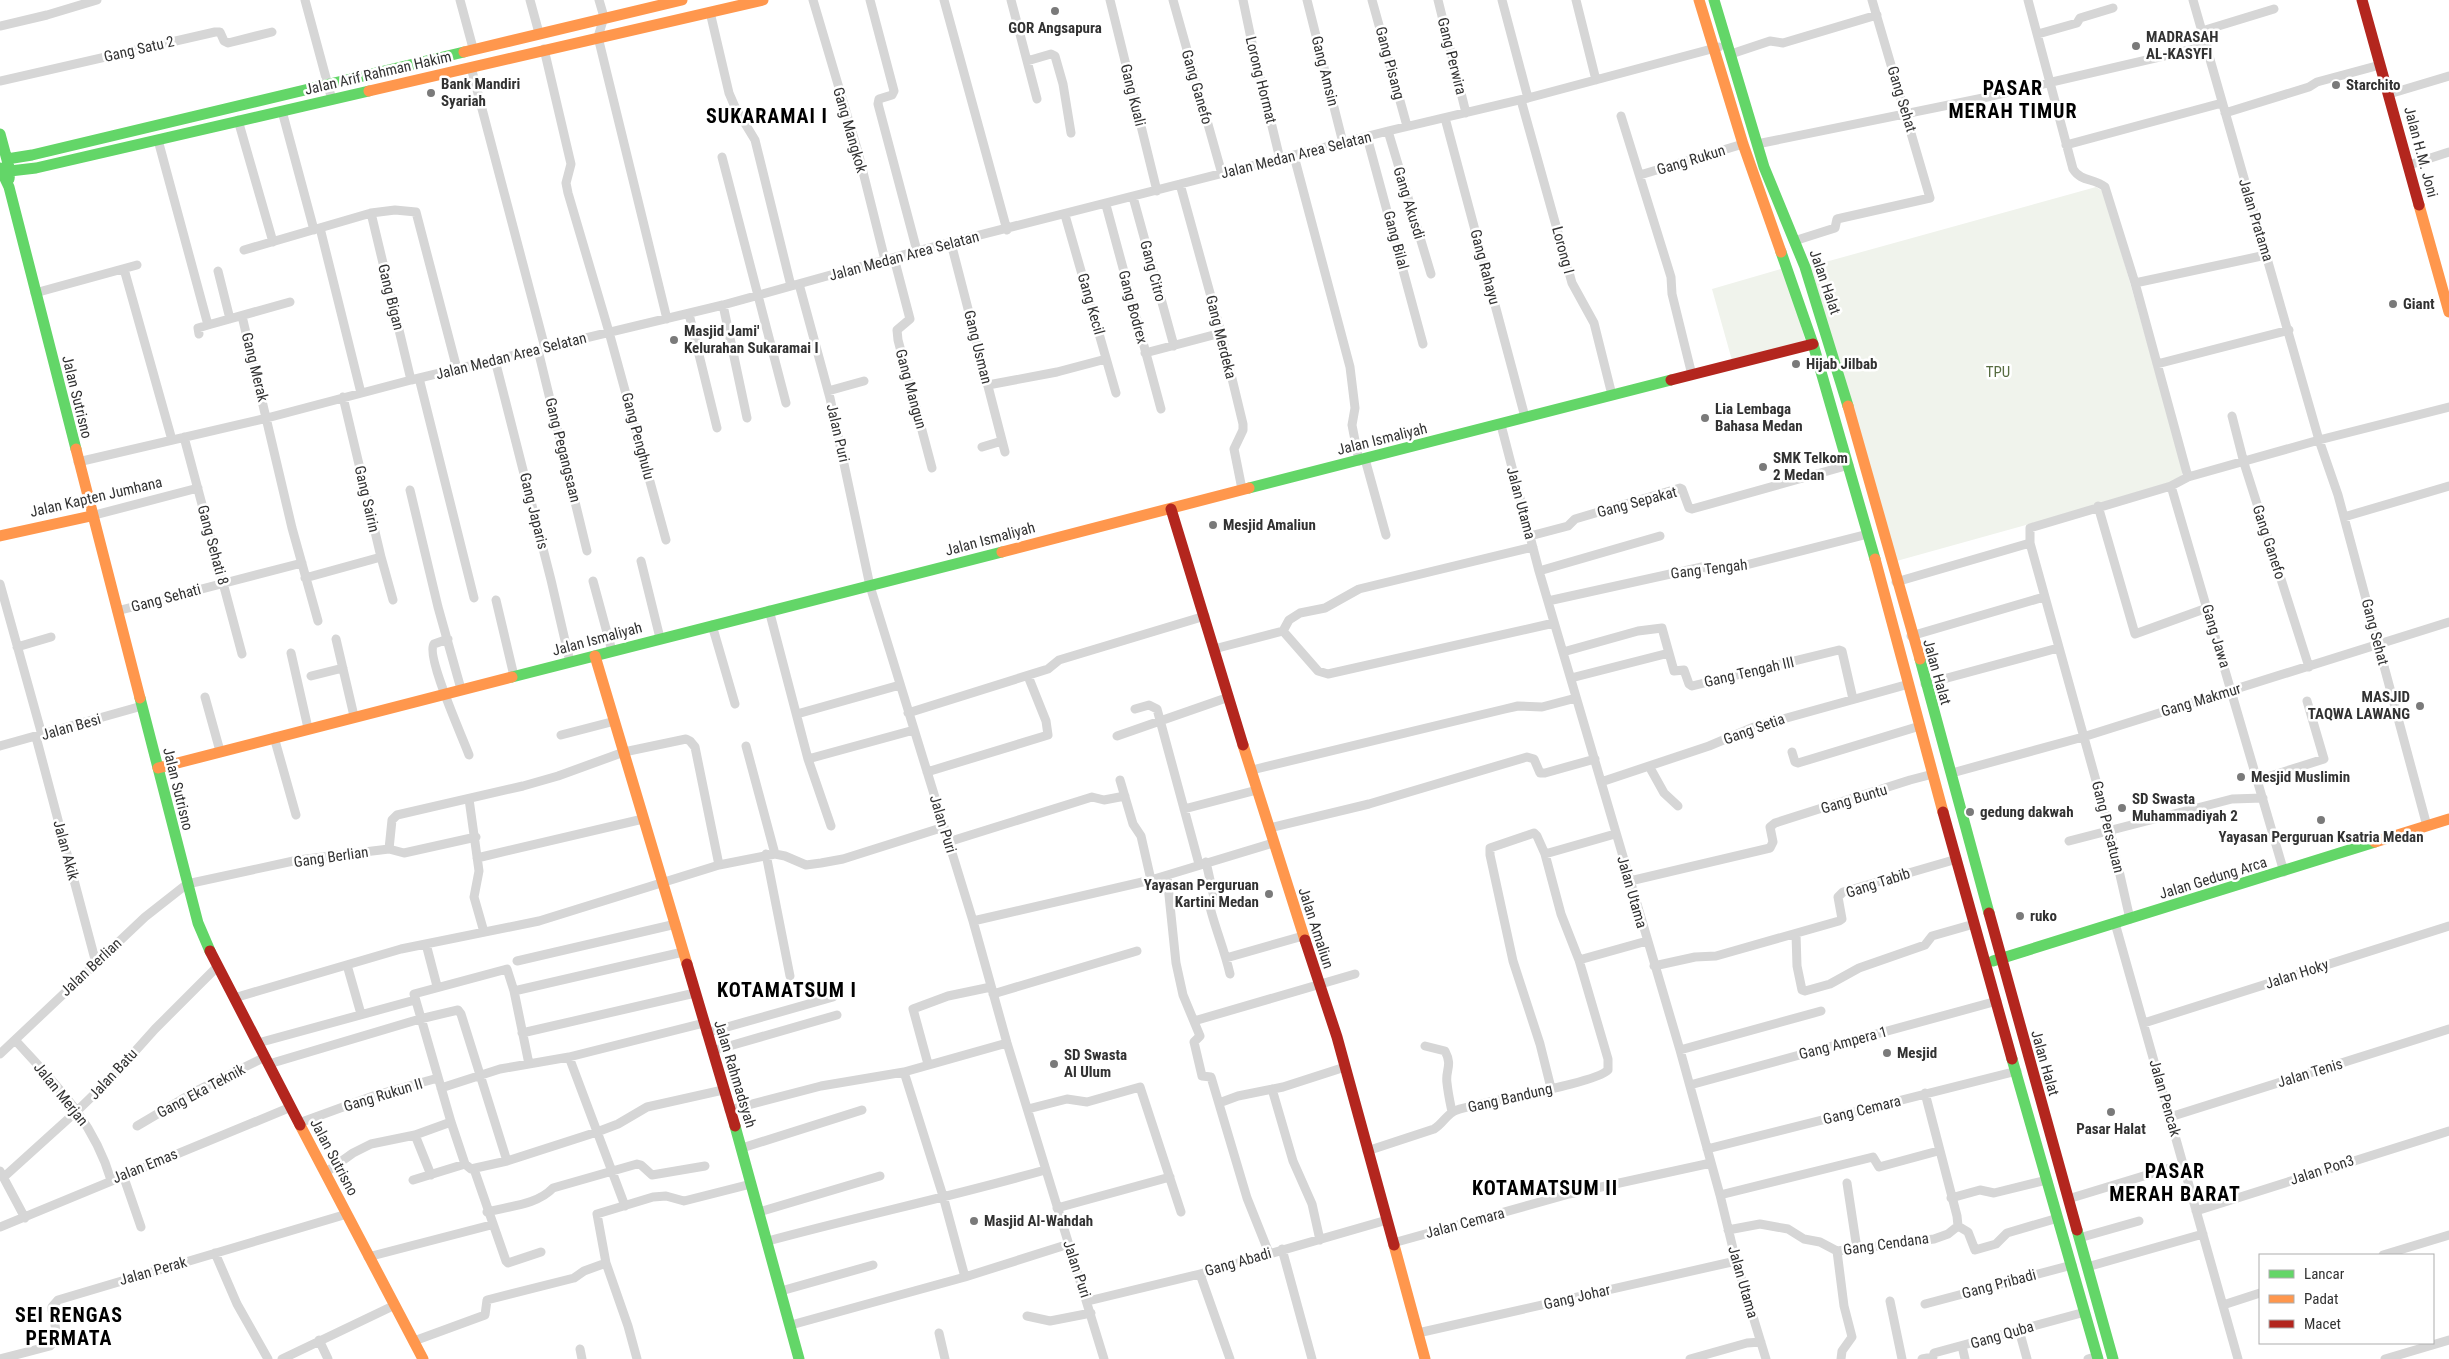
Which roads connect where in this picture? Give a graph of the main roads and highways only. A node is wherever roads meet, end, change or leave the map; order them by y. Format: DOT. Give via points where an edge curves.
graph roads {
  1 [pos="682,0"];
  2 [pos="763,0"];
  3 [pos="1699,0"];
  4 [pos="1714,0"];
  5 [pos="2362,0"];
  6 [pos="0,134"];
  7 [pos="3,166"];
  8 [pos="2446,292"];
  9 [pos="2449,312"];
  10 [pos="1813,344"];
  11 [pos="1171,509"];
  12 [pos="92,516"];
  13 [pos="0,536"];
  14 [pos="595,656"];
  15 [pos="158,768"];
  16 [pos="2449,820"];
  17 [pos="2000,959"];
  18 [pos="1986,963"];
  19 [pos="2095,1358"];
  20 [pos="423,1359"];
  21 [pos="800,1359"];
  22 [pos="1425,1359"];
  23 [pos="2112,1359"];
  1 -- 7 [label="main road, Jalan Arif Rahman Hakim" via="32,155"];
  2 -- 7 [label="main road, Jalan Arif Rahman Hakim" via="36,168"];
  3 -- 10 [label="main road, Jalan Halat" via="1744,144"];
  4 -- 17 [label="main road, Jalan Halat" via="1757,144 1829,339 1952,774"];
  5 -- 8 [label="main road, Jalan H.M. Joni"];
  6 -- 7 [label="main road, Jalan Sutrisno"];
  7 -- 12 [label="main road, Jalan Sutrisno"];
  8 -- 9 [label="main road, Jalan H.M. Joni"];
  10 -- 11 [label="main road, Jalan Ismaliyah"];
  10 -- 18 [label="main road, Jalan Halat"];
  11 -- 14 [label="main road, Jalan Ismaliyah"];
  11 -- 22 [label="main road, Jalan Amaliun" via="1345,1067"];
  12 -- 13 [label="main road, Jalan Kapten Jumhana"];
  12 -- 15 [label="main road, Jalan Sutrisno"];
  14 -- 15 [label="main road, Jalan Ismaliyah"];
  14 -- 21 [label="main road, Jalan Rahmadsyah" via="742,1148"];
  15 -- 20 [label="main road, Jalan Sutrisno" via="198,924"];
  16 -- 17 [label="main road, Jalan Gedung Arca"];
  17 -- 18 [label="main road, Jalan Gedung Arca"];
  17 -- 23 [label="main road, Jalan Halat"];
  18 -- 19 [label="main road, Jalan Halat" via="2085,1312"];
}
